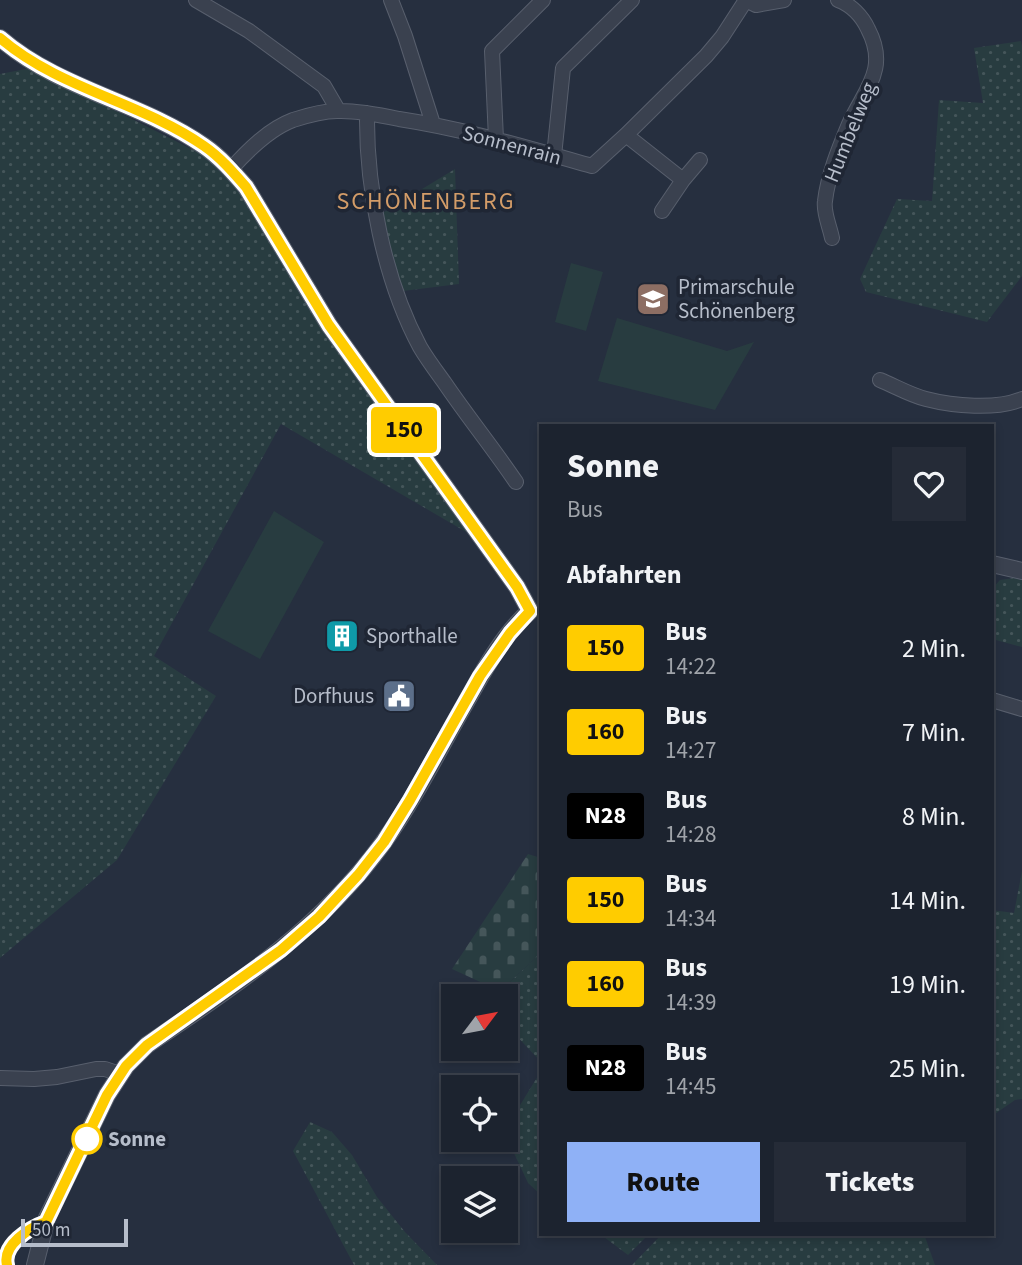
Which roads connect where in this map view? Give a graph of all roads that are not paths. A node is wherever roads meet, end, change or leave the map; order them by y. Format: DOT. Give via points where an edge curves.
graph roads {
  1 [pos="197,0"];
  2 [pos="391,0"];
  3 [pos="543,0"];
  4 [pos="632,0"];
  5 [pos="746,0"];
  6 [pos="784,0"];
  7 [pos="838,0"];
  8 [pos="0,38"];
  9 [pos="338,110"];
  10 [pos="367,113"];
  11 [pos="433,124"];
  12 [pos="626,135"];
  13 [pos="496,139"];
  14 [pos="554,156"];
  15 [pos="700,159"];
  16 [pos="231,169"];
  17 [pos="684,180"];
  18 [pos="662,211"];
  19 [pos="832,238"];
  20 [pos="880,380"];
  21 [pos="1022,399"];
  22 [pos="516,482"];
  23 [pos="994,564"];
  24 [pos="1022,571"];
  25 [pos="535,611"];
  26 [pos="994,701"];
  27 [pos="1022,709"];
  28 [pos="120,1074"];
  29 [pos="0,1078"];
  30 [pos="35,1265"];
  1 -- 9 [label="street" via="324,86"];
  2 -- 11 [label="street, Sonnenrain"];
  3 -- 13 [label="street" via="492,51"];
  4 -- 14 [label="street" via="563,68"];
  5 -- 6 [label="street" via="757,5"];
  5 -- 12 [label="street" via="706,56"];
  7 -- 19 [label="street, Humbelweg" via="863,20 874,41 877,64 832,169 824,204"];
  8 -- 16 [label="street" via="38,65 173,127"];
  9 -- 10 [label="street, Sonnenrain"];
  9 -- 16 [label="street, Sonnenrain" via="291,120 268,134"];
  10 -- 11 [label="street, Sonnenrain"];
  10 -- 22 [label="street" via="372,192 400,303 421,348"];
  11 -- 13 [label="street, Sonnenrain"];
  12 -- 14 [label="street, Sonnenrain" via="592,166"];
  12 -- 17 [label="street"];
  13 -- 14 [label="street, Sonnenrain"];
  15 -- 17 [label="street"];
  16 -- 25 [label="street" via="329,325"];
  17 -- 18 [label="street"];
  20 -- 21 [label="street" via="925,399 977,407"];
  23 -- 24 [label="street"];
  25 -- 28 [label="street" via="510,633 480,676 410,800 358,875 281,950 147,1045"];
  26 -- 27 [label="street"];
  28 -- 29 [label="street" via="96,1069 57,1077"];
  28 -- 30 [label="street" via="47,1218"];
}
